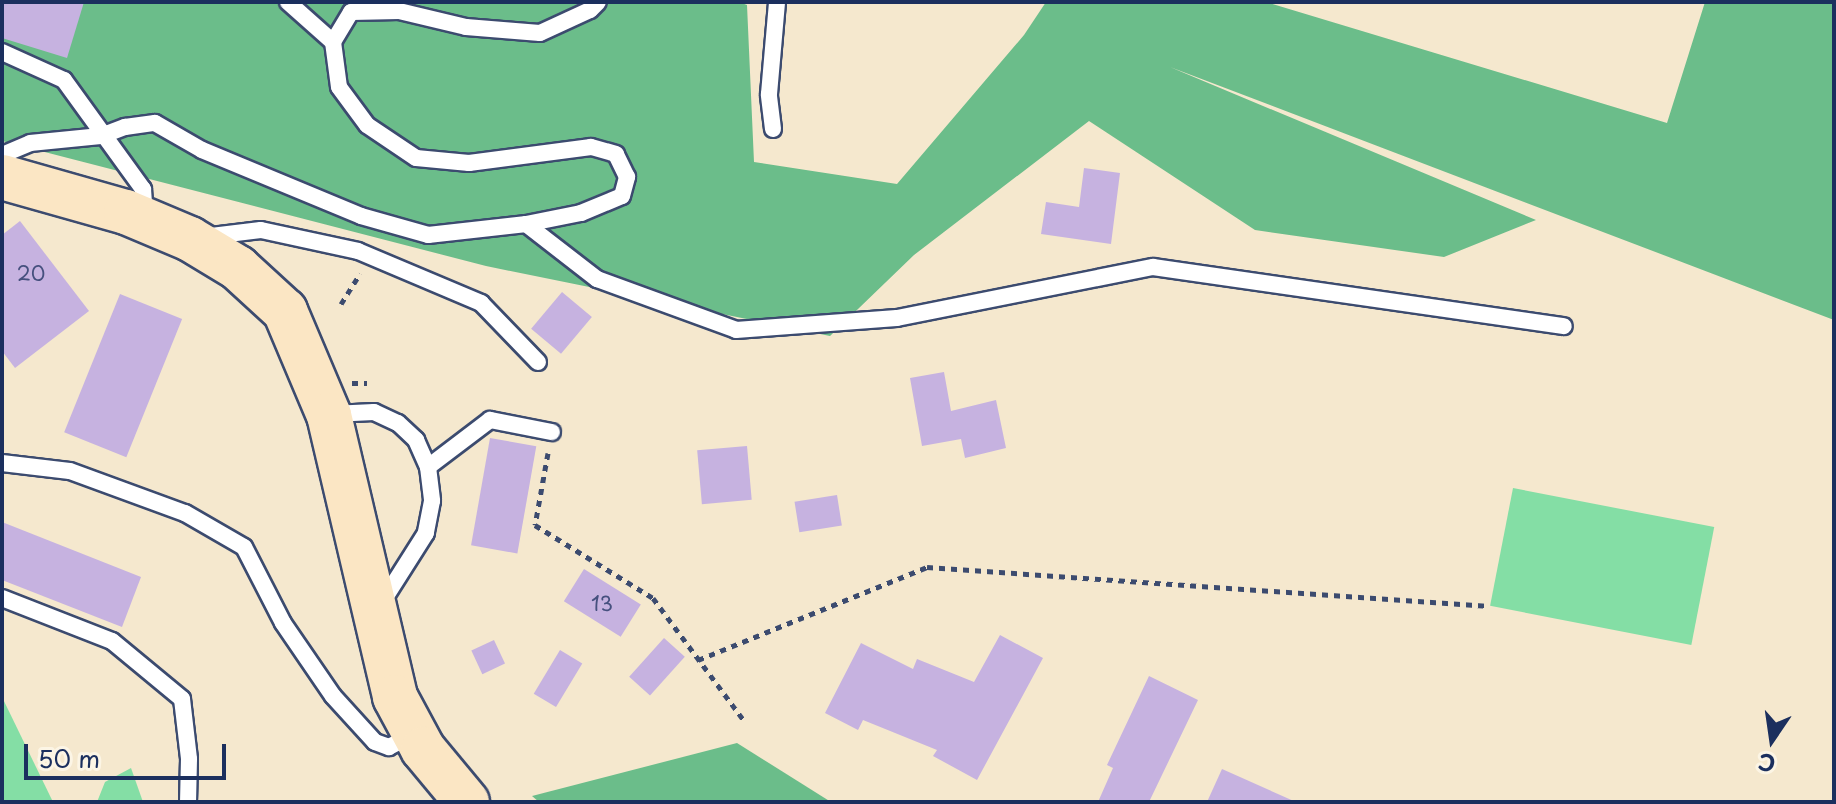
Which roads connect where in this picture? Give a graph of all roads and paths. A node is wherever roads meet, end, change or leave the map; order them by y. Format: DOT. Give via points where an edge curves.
graph roads {
  1 [pos="288,2"];
  2 [pos="598,2"];
  3 [pos="777,2"];
  4 [pos="350,7"];
  5 [pos="333,42"];
  6 [pos="2,52"];
  7 [pos="773,129"];
  8 [pos="101,136"];
  9 [pos="2,155"];
  10 [pos="2,177"];
  11 [pos="146,220"];
  12 [pos="526,224"];
  13 [pos="190,239"];
  14 [pos="1564,326"];
  15 [pos="538,362"];
  16 [pos="329,415"];
  17 [pos="552,432"];
  18 [pos="2,463"];
  19 [pos="428,467"];
  20 [pos="2,598"];
  21 [pos="1490,606"];
  22 [pos="376,612"];
  23 [pos="698,660"];
  24 [pos="745,722"];
  25 [pos="414,733"];
  26 [pos="188,802"];
  27 [pos="467,802"];
  1 -- 5 [label="lane"];
  2 -- 4 [label="lane" via="540,33 466,27 399,11"];
  3 -- 7 [label="lane" via="769,94"];
  4 -- 5 [label="lane"];
  5 -- 12 [label="lane" via="339,87 367,125 416,158 469,163 591,147 616,154 627,177 622,196 581,213"];
  6 -- 8 [label="lane" via="64,80"];
  8 -- 9 [label="lane" via="30,143"];
  8 -- 11 [label="lane" via="143,189"];
  8 -- 12 [label="lane" via="155,123 202,150 361,216 428,235"];
  10 -- 11 [label="main road"];
  11 -- 13 [label="main road"];
  12 -- 14 [label="lane" via="597,279 736,330 897,318 1153,267"];
  13 -- 15 [label="lane" via="261,230 358,251 481,303"];
  13 -- 16 [label="main road" via="238,268 285,311"];
  16 -- 19 [label="lane" via="374,412 398,423 416,440"];
  16 -- 22 [label="main road"];
  17 -- 19 [label="lane" via="490,420"];
  17 -- 23 [label="path" via="535,525 653,598"];
  18 -- 25 [label="lane" via="70,471 185,513 244,547 283,623 333,696 375,742 389,747"];
  19 -- 22 [label="lane" via="432,501 426,533"];
  20 -- 26 [label="lane" via="112,641 182,699"];
  21 -- 23 [label="path" via="927,567"];
  22 -- 25 [label="main road" via="395,697"];
  23 -- 24 [label="path"];
  25 -- 27 [label="main road"];
}
